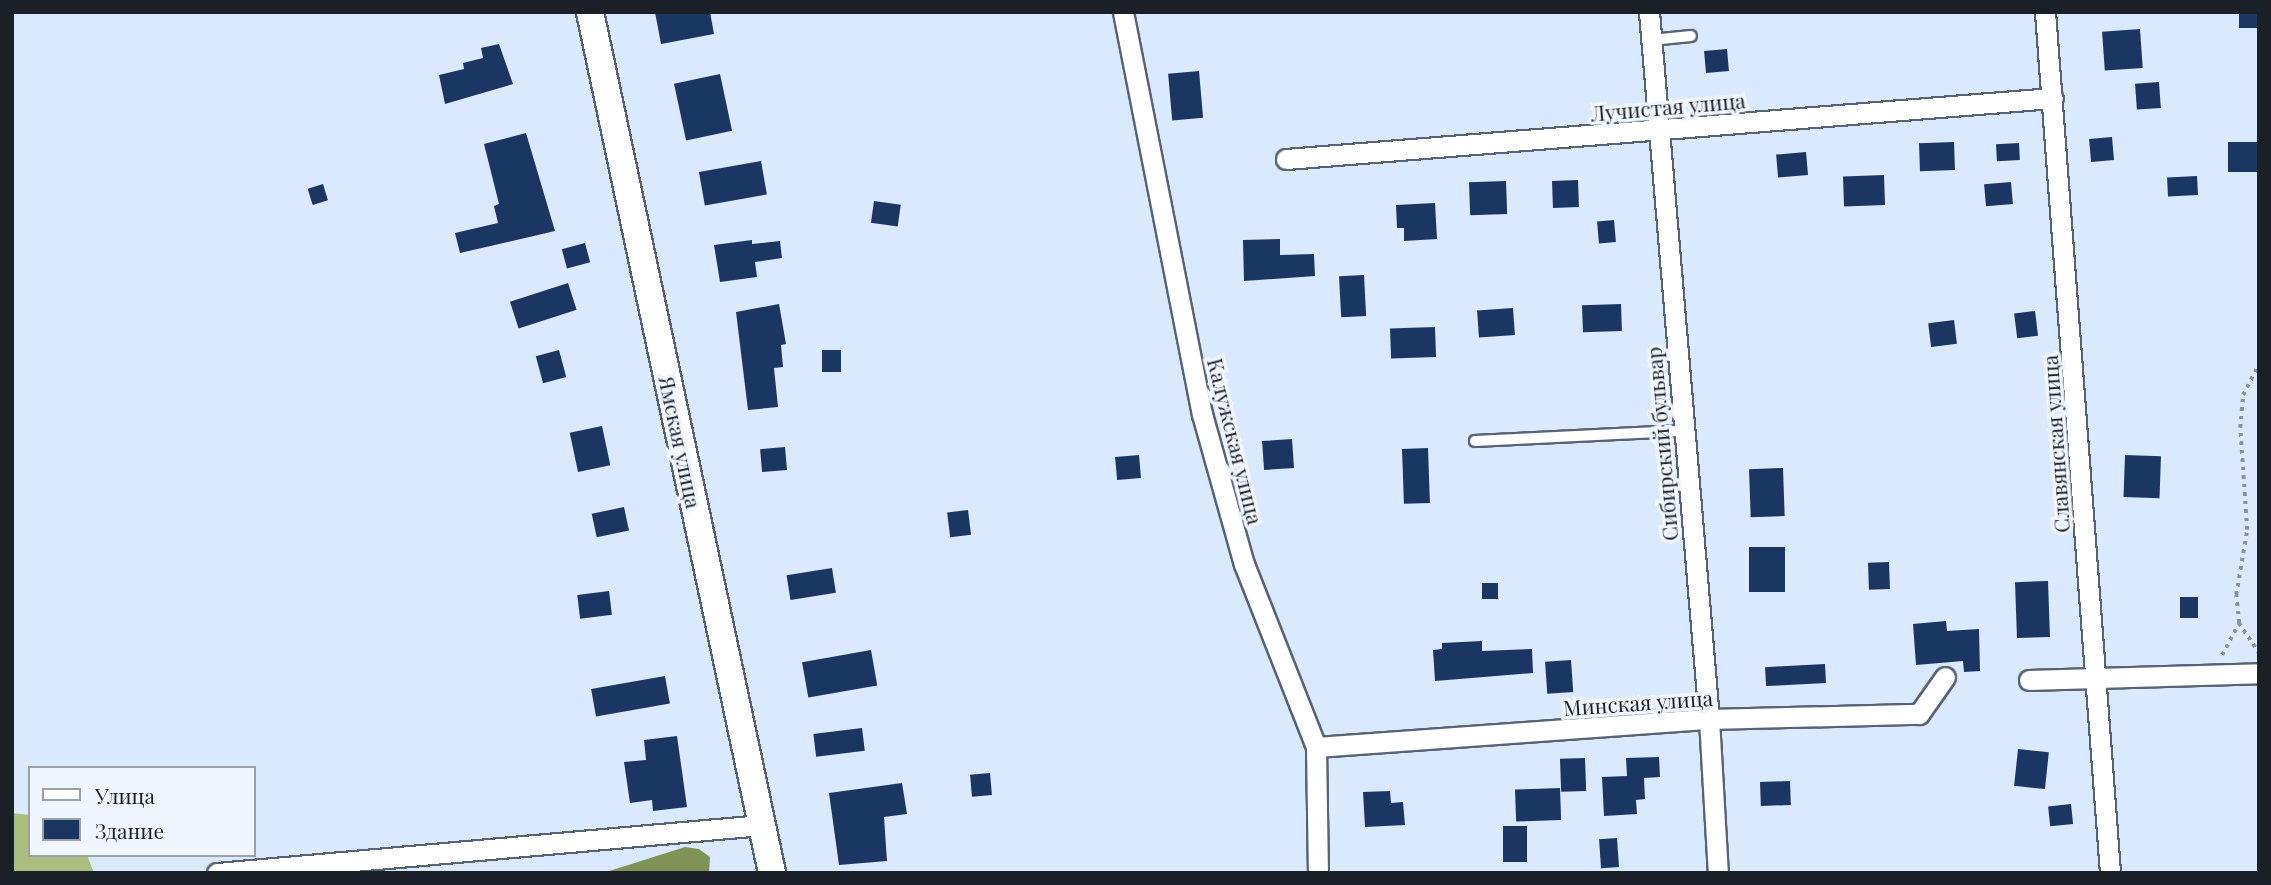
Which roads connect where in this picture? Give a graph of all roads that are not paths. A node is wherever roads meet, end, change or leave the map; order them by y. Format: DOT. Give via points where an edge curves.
graph roads {
  1 [pos="590,12"];
  2 [pos="1123,12"];
  3 [pos="1649,12"];
  4 [pos="2045,12"];
  5 [pos="1691,36"];
  6 [pos="1651,40"];
  7 [pos="2053,97"];
  8 [pos="1657,131"];
  9 [pos="1286,159"];
  10 [pos="1683,431"];
  11 [pos="1475,442"];
  12 [pos="2259,673"];
  13 [pos="2094,676"];
  14 [pos="1945,677"];
  15 [pos="2029,680"];
  16 [pos="1709,719"];
  17 [pos="1316,747"];
  18 [pos="762,825"];
  19 [pos="216,873"];
  20 [pos="772,873"];
  21 [pos="1318,873"];
  22 [pos="1718,873"];
  23 [pos="2110,873"];
  1 -- 18 [label="main road, Ямская улица"];
  2 -- 17 [label="street, Калужская улица" via="1202,414 1244,564"];
  3 -- 6 [label="street, Сибирский бульвар"];
  4 -- 7 [label="street, Славянская улица"];
  5 -- 6 [label="lane"];
  6 -- 8 [label="street, Сибирский бульвар"];
  7 -- 8 [label="street, Лучистая улица"];
  7 -- 13 [label="street, Славянская улица"];
  8 -- 9 [label="street, Лучистая улица"];
  8 -- 10 [label="street, Сибирский бульвар"];
  10 -- 11 [label="lane"];
  10 -- 16 [label="street, Сибирский бульвар"];
  12 -- 13 [label="street"];
  13 -- 15 [label="street"];
  13 -- 23 [label="street, Славянская улица"];
  14 -- 16 [label="street, Минская улица" via="1919,714"];
  16 -- 17 [label="street, Минская улица"];
  16 -- 22 [label="street, Сибирский бульвар"];
  17 -- 21 [label="street, Калужская улица"];
  18 -- 19 [label="street"];
  18 -- 20 [label="main road, Ямская улица"];
}
